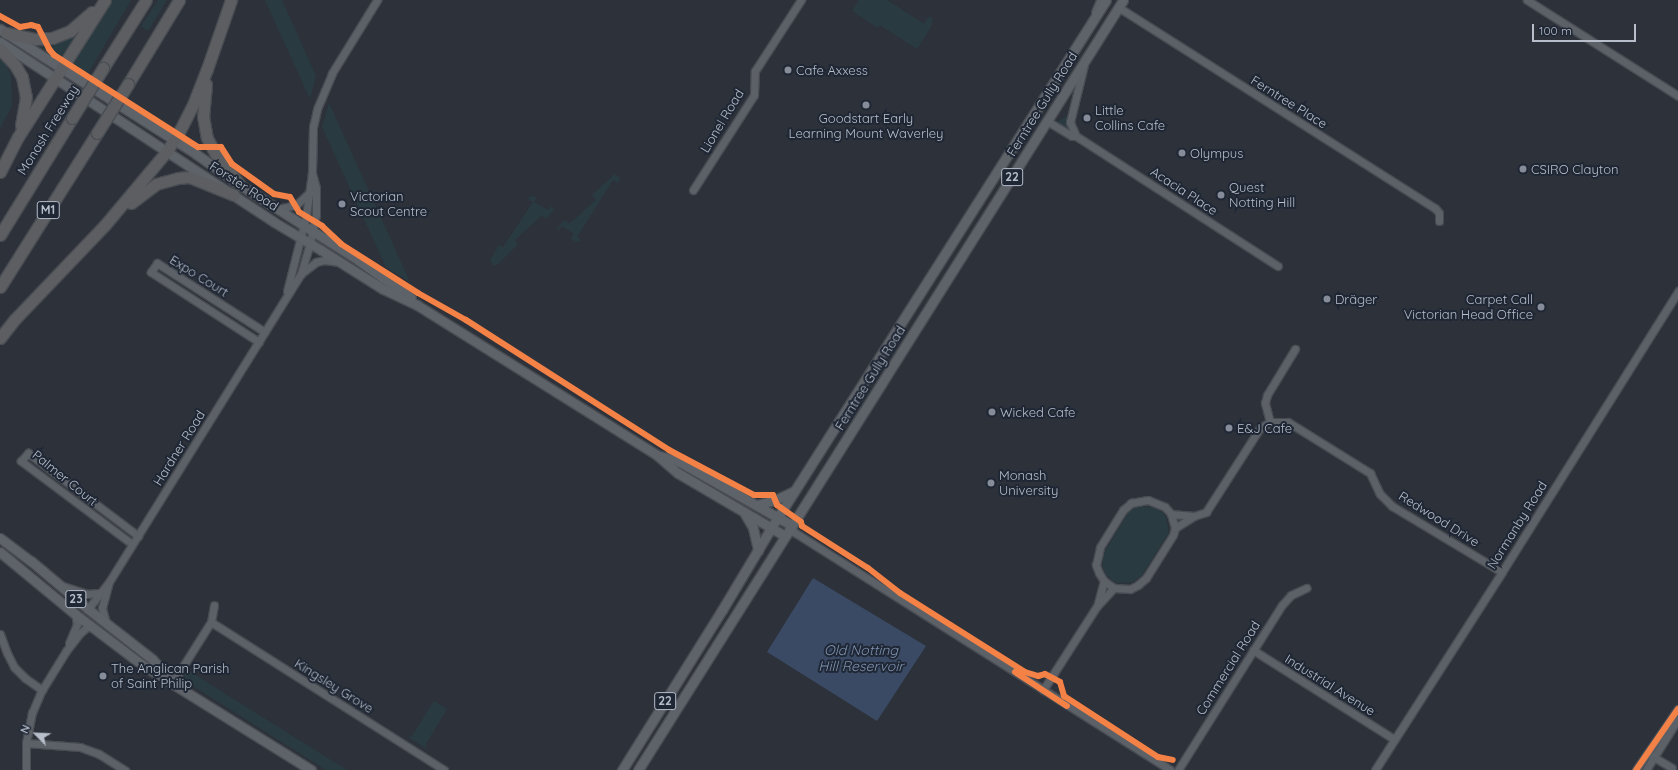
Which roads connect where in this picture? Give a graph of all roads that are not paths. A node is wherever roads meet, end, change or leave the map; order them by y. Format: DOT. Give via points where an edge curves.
graph roads {
  1 [pos="104,0"];
  2 [pos="146,0"];
  3 [pos="179,0"];
  4 [pos="231,0"];
  5 [pos="377,0"];
  6 [pos="801,0"];
  7 [pos="1100,0"];
  8 [pos="1106,0"];
  9 [pos="1528,0"];
  10 [pos="1121,4"];
  11 [pos="1089,27"];
  12 [pos="3,31"];
  13 [pos="0,42"];
  14 [pos="0,49"];
  15 [pos="1086,58"];
  16 [pos="62,67"];
  17 [pos="207,69"];
  18 [pos="54,79"];
  19 [pos="1678,96"];
  20 [pos="1047,121"];
  21 [pos="18,136"];
  22 [pos="1076,136"];
  23 [pos="174,140"];
  24 [pos="166,152"];
  25 [pos="0,172"];
  26 [pos="312,173"];
  27 [pos="240,185"];
  28 [pos="693,190"];
  29 [pos="308,194"];
  30 [pos="234,195"];
  31 [pos="277,208"];
  32 [pos="1439,221"];
  33 [pos="104,226"];
  34 [pos="304,226"];
  35 [pos="313,232"];
  36 [pos="0,235"];
  37 [pos="301,238"];
  38 [pos="310,243"];
  39 [pos="341,263"];
  40 [pos="1278,266"];
  41 [pos="301,274"];
  42 [pos="0,287"];
  43 [pos="1678,291"];
  44 [pos="206,295"];
  45 [pos="285,297"];
  46 [pos="915,302"];
  47 [pos="201,303"];
  48 [pos="418,304"];
  49 [pos="928,309"];
  50 [pos="265,332"];
  51 [pos="0,338"];
  52 [pos="259,342"];
  53 [pos="1295,349"];
  54 [pos="1270,422"];
  55 [pos="657,455"];
  56 [pos="72,487"];
  57 [pos="797,489"];
  58 [pos="65,495"];
  59 [pos="757,505"];
  60 [pos="745,513"];
  61 [pos="1171,514"];
  62 [pos="1194,516"];
  63 [pos="778,517"];
  64 [pos="771,528"];
  65 [pos="1175,528"];
  66 [pos="793,529"];
  67 [pos="138,536"];
  68 [pos="785,536"];
  69 [pos="0,538"];
  70 [pos="132,544"];
  71 [pos="758,550"];
  72 [pos="0,552"];
  73 [pos="1502,572"];
  74 [pos="1104,581"];
  75 [pos="109,582"];
  76 [pos="61,585"];
  77 [pos="1114,588"];
  78 [pos="1306,588"];
  79 [pos="99,593"];
  80 [pos="214,605"];
  81 [pos="1097,606"];
  82 [pos="88,609"];
  83 [pos="75,614"];
  84 [pos="211,622"];
  85 [pos="106,623"];
  86 [pos="90,625"];
  87 [pos="708,632"];
  88 [pos="0,634"];
  89 [pos="719,639"];
  90 [pos="1253,650"];
  91 [pos="66,651"];
  92 [pos="173,682"];
  93 [pos="42,690"];
  94 [pos="1043,690"];
  95 [pos="1678,709"];
  96 [pos="1678,719"];
  97 [pos="1394,739"];
  98 [pos="26,743"];
  99 [pos="1646,756"];
  100 [pos="1655,757"];
  101 [pos="1672,768"];
  102 [pos="26,770"];
  103 [pos="125,770"];
  104 [pos="311,770"];
  105 [pos="444,770"];
  106 [pos="622,770"];
  107 [pos="638,770"];
  108 [pos="1170,770"];
  109 [pos="1178,770"];
  110 [pos="1375,770"];
  111 [pos="1636,770"];
  112 [pos="1646,770"];
  1 -- 12 [label="highway" via="85,20 57,37 35,39"];
  1 -- 16 [label="highway"];
  2 -- 36 [label="highway, Monash Freeway / M1, bridge"];
  3 -- 42 [label="highway, M1, bridge"];
  4 -- 17 [label="highway"];
  5 -- 26 [label="street" via="323,91 314,127"];
  6 -- 28 [label="street, Lionel Road" via="755,71 754,95"];
  7 -- 11 [label="street"];
  8 -- 11 [label="main road, Ferntree Gully Road / 22"];
  9 -- 19 [label="street"];
  10 -- 15 [label="main road, Ferntree Gully Road / 22"];
  10 -- 32 [label="street, Ferntree Place" via="1435,208 1439,213"];
  11 -- 46 [label="main road, Ferntree Gully Road / 22"];
  12 -- 16 [label="main road, Forster Road"];
  13 -- 18 [label="main road, Forster Road"];
  14 -- 21 [label="highway" via="15,65 25,89 25,107"];
  15 -- 20 [label="main road, Ferntree Gully Road / 22"];
  15 -- 22 [label="street" via="1070,122"];
  16 -- 18 [label="highway"];
  16 -- 23 [label="main road, Forster Road"];
  17 -- 23 [label="highway" via="192,107"];
  17 -- 27 [label="highway" via="203,116 206,131 215,153"];
  18 -- 21 [label="highway"];
  18 -- 24 [label="main road, Forster Road"];
  20 -- 22 [label="street, Acacia Place"];
  20 -- 49 [label="main road, Ferntree Gully Road / 22"];
  21 -- 25 [label="highway"];
  22 -- 40 [label="street, Acacia Place"];
  23 -- 24 [label="highway"];
  23 -- 27 [label="main road, Forster Road"];
  24 -- 30 [label="main road, Forster Road"];
  24 -- 33 [label="highway"];
  26 -- 29 [label="street, Hardner Road"];
  26 -- 35 [label="street, Hardner Road" via="317,199"];
  27 -- 31 [label="main road, Forster Road"];
  29 -- 31 [label="street" via="296,205"];
  29 -- 34 [label="street, Hardner Road"];
  30 -- 33 [label="highway" via="189,177 168,180 156,184"];
  30 -- 37 [label="main road, Forster Road"];
  31 -- 34 [label="main road, Forster Road"];
  33 -- 51 [label="highway" via="15,318"];
  34 -- 35 [label="main road, Forster Road"];
  34 -- 37 [label="street, Hardner Road"];
  35 -- 38 [label="street, Hardner Road"];
  35 -- 48 [label="main road, Forster Road"];
  37 -- 38 [label="main road, Forster Road"];
  37 -- 45 [label="street, Hardner Road"];
  38 -- 39 [label="main road, Forster Road"];
  38 -- 41 [label="street, Hardner Road"];
  39 -- 41 [label="street" via="324,260 316,262"];
  39 -- 48 [label="main road, Forster Road" via="383,289"];
  41 -- 45 [label="street, Hardner Road"];
  43 -- 73 [label="street, Normanby Road"];
  44 -- 47 [label="street"];
  44 -- 47 [label="street, Expo Court" via="157,263 151,272"];
  44 -- 50 [label="street, Expo Court"];
  45 -- 50 [label="street, Hardner Road"];
  46 -- 49 [label="main road"];
  46 -- 57 [label="main road, Ferntree Gully Road / 22"];
  47 -- 52 [label="street, Expo Court"];
  48 -- 55 [label="main road, Forster Road"];
  49 -- 66 [label="main road, Ferntree Gully Road / 22"];
  50 -- 52 [label="street, Hardner Road"];
  52 -- 67 [label="street, Hardner Road"];
  53 -- 54 [label="street" via="1267,395 1265,403"];
  54 -- 62 [label="street" via="1260,428 1211,506 1206,512"];
  54 -- 73 [label="street, Redwood Drive" via="1288,422 1370,473 1380,494 1392,506"];
  55 -- 59 [label="main road, Forster Road" via="678,461"];
  55 -- 60 [label="main road, Forster Road" via="678,473"];
  56 -- 58 [label="street"];
  56 -- 58 [label="street, Palmer Court" via="28,453 21,461"];
  56 -- 67 [label="street, Palmer Court"];
  57 -- 59 [label="main road" via="775,500"];
  57 -- 63 [label="main road, Ferntree Gully Road / 22"];
  58 -- 70 [label="street, Palmer Court"];
  59 -- 63 [label="main road, Forster Road"];
  60 -- 64 [label="main road, Forster Road"];
  60 -- 71 [label="main road" via="753,528"];
  61 -- 62 [label="street"];
  61 -- 65 [label="street"];
  61 -- 74 [label="street" via="1165,507 1148,500 1131,503 1123,510 1097,555 1096,565"];
  62 -- 65 [label="street"];
  63 -- 64 [label="main road, Ferntree Gully Road / 22"];
  63 -- 66 [label="main road, Forster Road"];
  64 -- 68 [label="main road, Forster Road"];
  64 -- 71 [label="main road, Ferntree Gully Road / 22"];
  65 -- 77 [label="street" via="1170,542 1146,578 1130,589"];
  66 -- 68 [label="main road, Ferntree Gully Road / 22"];
  66 -- 94 [label="street"];
  67 -- 70 [label="street, Hardner Road"];
  68 -- 89 [label="main road, Ferntree Gully Road / 22"];
  69 -- 76 [label="main road, 23"];
  70 -- 75 [label="street, Hardner Road"];
  71 -- 87 [label="main road, Ferntree Gully Road / 22"];
  72 -- 83 [label="main road, 23"];
  73 -- 97 [label="street, Normanby Road"];
  74 -- 77 [label="street"];
  74 -- 81 [label="street"];
  75 -- 79 [label="street, Hardner Road"];
  75 -- 85 [label="street" via="102,605"];
  76 -- 79 [label="street" via="87,594"];
  76 -- 82 [label="main road, 23"];
  77 -- 81 [label="street"];
  78 -- 90 [label="street, Commercial Road" via="1297,591 1286,600"];
  79 -- 82 [label="street, Hardner Road"];
  80 -- 84 [label="street"];
  81 -- 94 [label="street"];
  82 -- 85 [label="main road, 23"];
  82 -- 86 [label="main road"];
  83 -- 86 [label="main road, 23"];
  83 -- 91 [label="street" via="77,624"];
  84 -- 92 [label="street"];
  84 -- 105 [label="street, Kingsley Grove"];
  85 -- 92 [label="main road, 23" via="152,659"];
  86 -- 91 [label="street"];
  86 -- 92 [label="main road, 23" via="141,664"];
  87 -- 89 [label="main road"];
  87 -- 106 [label="main road, Ferntree Gully Road / 22"];
  88 -- 93 [label="street" via="14,667"];
  89 -- 107 [label="main road, Ferntree Gully Road / 22"];
  90 -- 97 [label="street, Industrial Avenue"];
  90 -- 109 [label="street, Commercial Road"];
  91 -- 93 [label="street"];
  92 -- 104 [label="main road, 23"];
  93 -- 98 [label="street" via="32,713"];
  94 -- 108 [label="street"];
  95 -- 99 [label="street"];
  96 -- 100 [label="street"];
  97 -- 110 [label="street, Normanby Road"];
  98 -- 102 [label="street"];
  98 -- 103 [label="street" via="80,747 99,754"];
  99 -- 100 [label="street"];
  99 -- 111 [label="street"];
  100 -- 101 [label="street"];
  100 -- 112 [label="street"];
}
